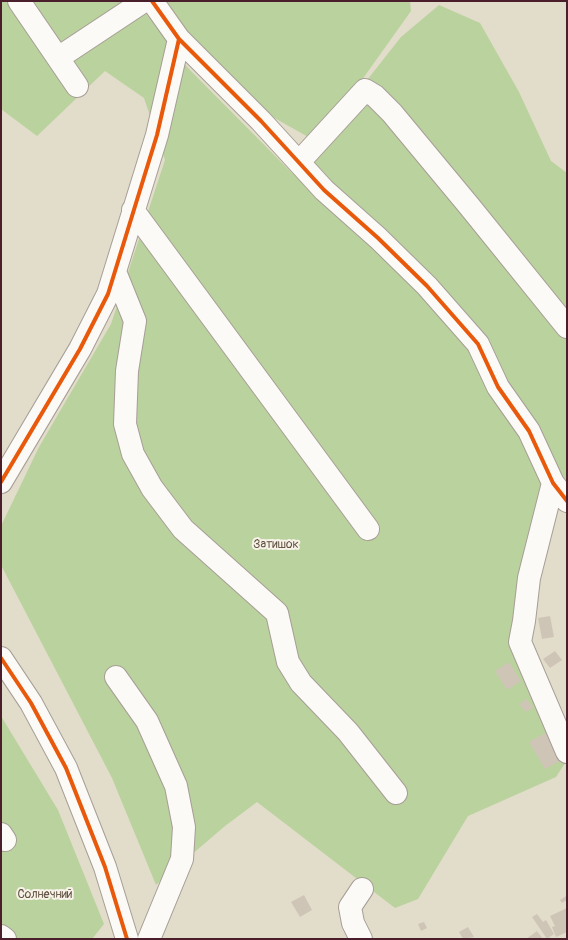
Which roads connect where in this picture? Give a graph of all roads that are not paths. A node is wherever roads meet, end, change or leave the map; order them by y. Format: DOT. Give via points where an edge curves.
graph roads {
  1 [pos="19,1"];
  2 [pos="144,1"];
  3 [pos="152,1"];
  4 [pos="178,39"];
  5 [pos="58,58"];
  6 [pos="76,86"];
  7 [pos="299,162"];
  8 [pos="133,210"];
  9 [pos="116,274"];
  10 [pos="567,327"];
  11 [pos="1,482"];
  12 [pos="553,482"];
  13 [pos="567,501"];
  14 [pos="368,529"];
  15 [pos="1,658"];
  16 [pos="116,677"];
  17 [pos="567,752"];
  18 [pos="396,793"];
  19 [pos="362,889"];
  20 [pos="1,936"];
  21 [pos="124,938"];
  22 [pos="5,939"];
  23 [pos="149,939"];
  24 [pos="361,939"];
  1 -- 5 [label="street"];
  2 -- 5 [label="street"];
  3 -- 4 [label="street"];
  4 -- 7 [label="street"];
  4 -- 8 [label="street" via="157,135"];
  5 -- 6 [label="street"];
  7 -- 10 [label="street" via="365,90 375,96 392,113"];
  7 -- 12 [label="street" via="324,190 378,238 426,286 478,344 498,387 529,431"];
  8 -- 9 [label="street"];
  8 -- 14 [label="street"];
  9 -- 11 [label="street" via="80,349"];
  9 -- 18 [label="street" via="135,321 127,371 125,424 133,454 152,488 182,529 277,613 288,662 301,683 348,732"];
  12 -- 13 [label="street"];
  12 -- 17 [label="street" via="528,578 520,642"];
  15 -- 21 [label="street" via="31,703 66,768 105,867"];
  16 -- 23 [label="street" via="147,721 176,786 184,827 182,859"];
  19 -- 24 [label="street" via="350,906 353,924"];
  20 -- 22 [label="street"];
}
